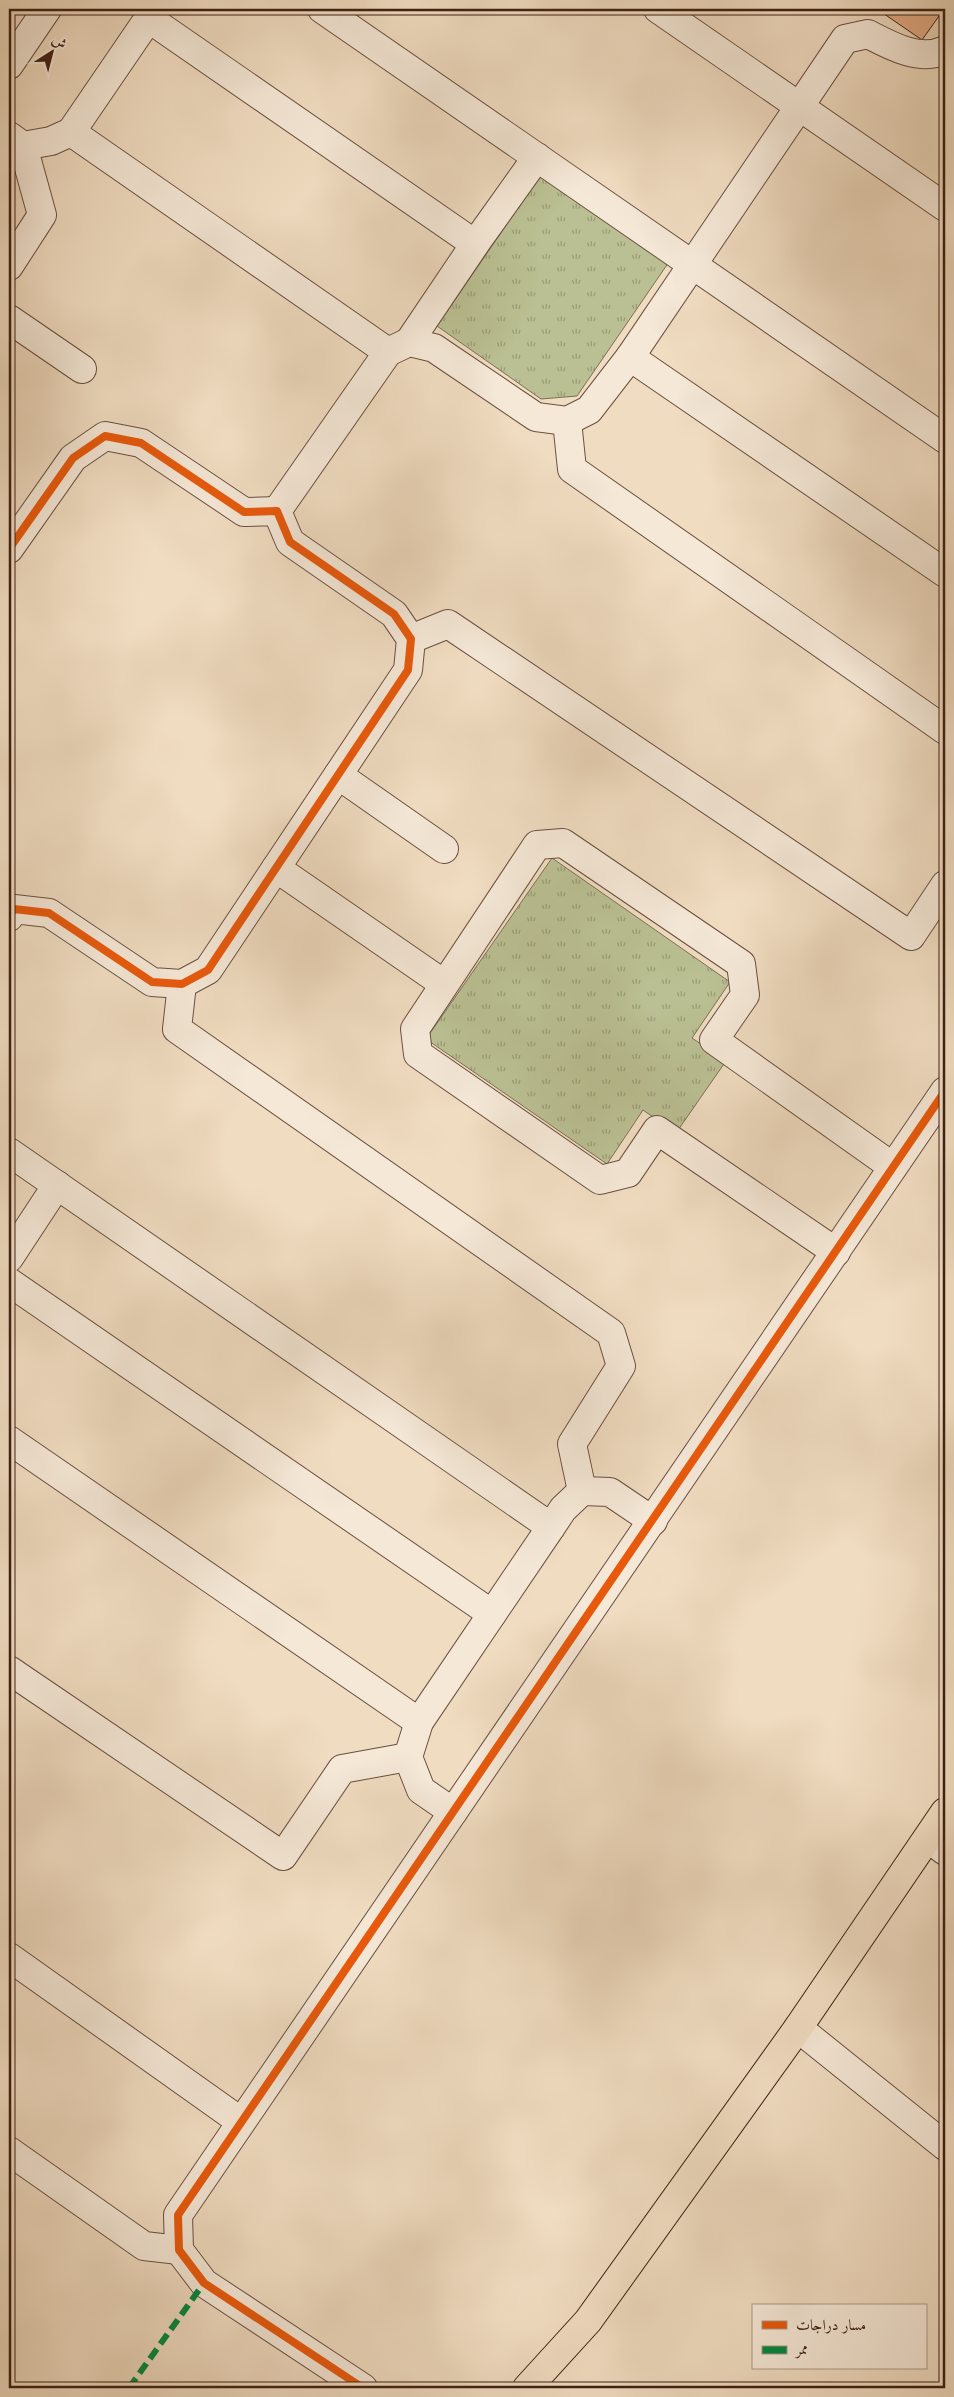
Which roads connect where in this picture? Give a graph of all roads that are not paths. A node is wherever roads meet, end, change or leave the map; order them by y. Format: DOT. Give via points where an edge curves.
graph roads {
  1 [pos="47,9"];
  2 [pos="322,9"];
  3 [pos="658,9"];
  4 [pos="151,13"];
  5 [pos="945,50"];
  6 [pos="9,65"];
  7 [pos="800,106"];
  8 [pos="71,132"];
  9 [pos="16,141"];
  10 [pos="536,157"];
  11 [pos="945,207"];
  12 [pos="475,244"];
  13 [pos="692,265"];
  14 [pos="9,266"];
  15 [pos="9,319"];
  16 [pos="398,347"];
  17 [pos="630,357"];
  18 [pos="82,368"];
  19 [pos="567,421"];
  20 [pos="945,440"];
  21 [pos="277,511"];
  22 [pos="9,549"];
  23 [pos="945,573"];
  24 [pos="411,639"];
  25 [pos="945,730"];
  26 [pos="338,775"];
  27 [pos="444,849"];
  28 [pos="276,868"];
  29 [pos="945,885"];
  30 [pos="10,908"];
  31 [pos="182,984"];
  32 [pos="444,984"];
  33 [pos="945,1090"];
  34 [pos="9,1152"];
  35 [pos="893,1167"];
  36 [pos="57,1186"];
  37 [pos="836,1252"];
  38 [pos="9,1258"];
  39 [pos="9,1282"];
  40 [pos="9,1440"];
  41 [pos="582,1491"];
  42 [pos="653,1521"];
  43 [pos="551,1527"];
  44 [pos="492,1614"];
  45 [pos="9,1670"];
  46 [pos="419,1722"];
  47 [pos="408,1758"];
  48 [pos="453,1812"];
  49 [pos="945,1812"];
  50 [pos="936,1845"];
  51 [pos="9,1957"];
  52 [pos="798,2028"];
  53 [pos="240,2122"];
  54 [pos="945,2146"];
  55 [pos="9,2152"];
  56 [pos="179,2250"];
  57 [pos="362,2388"];
  58 [pos="527,2388"];
  1 -- 6 [label="street"];
  2 -- 10 [label="street"];
  3 -- 7 [label="street"];
  4 -- 8 [label="street"];
  4 -- 12 [label="street"];
  5 -- 7 [label="street" via="934,56 898,50 868,34 844,39"];
  7 -- 11 [label="street"];
  7 -- 13 [label="street"];
  8 -- 9 [label="street" via="51,141"];
  8 -- 16 [label="street"];
  9 -- 14 [label="street" via="42,216"];
  10 -- 12 [label="street"];
  10 -- 13 [label="street"];
  12 -- 16 [label="street"];
  13 -- 17 [label="street"];
  13 -- 20 [label="street"];
  15 -- 18 [label="street"];
  16 -- 19 [label="street" via="434,348 536,417"];
  16 -- 21 [label="street"];
  17 -- 19 [label="street" via="589,410"];
  17 -- 23 [label="street"];
  19 -- 25 [label="street" via="572,469"];
  21 -- 22 [label="street" via="244,512 141,443 105,436 73,458"];
  21 -- 24 [label="street" via="290,542 394,614"];
  24 -- 26 [label="street" via="408,670"];
  24 -- 29 [label="street" via="448,624 911,936"];
  26 -- 27 [label="street"];
  26 -- 28 [label="street"];
  28 -- 31 [label="street" via="208,970"];
  28 -- 32 [label="street"];
  30 -- 31 [label="street" via="49,913 152,982"];
  31 -- 41 [label="street" via="177,1029 611,1333 621,1366 572,1444"];
  32 -- 35 [label="street" via="537,845 563,843 741,964 745,995 714,1040"];
  32 -- 37 [label="street" via="415,1029 418,1054 600,1180 628,1173 657,1130"];
  33 -- 35 [label="street"];
  34 -- 36 [label="street"];
  35 -- 37 [label="street"];
  36 -- 38 [label="street"];
  36 -- 43 [label="street"];
  37 -- 42 [label="street"];
  39 -- 44 [label="street"];
  40 -- 46 [label="street"];
  41 -- 42 [label="street" via="610,1492"];
  41 -- 43 [label="street"];
  42 -- 48 [label="street"];
  43 -- 44 [label="street"];
  44 -- 46 [label="street"];
  45 -- 47 [label="street" via="283,1856 342,1769"];
  46 -- 47 [label="street"];
  47 -- 48 [label="street" via="421,1790"];
  48 -- 53 [label="street"];
  49 -- 50 [label="main road"];
  50 -- 52 [label="main road"];
  51 -- 53 [label="street"];
  52 -- 54 [label="street"];
  52 -- 58 [label="main road" via="588,2321"];
  53 -- 56 [label="street" via="178,2215"];
  55 -- 56 [label="street" via="144,2246"];
  56 -- 57 [label="street" via="204,2283"];
}
